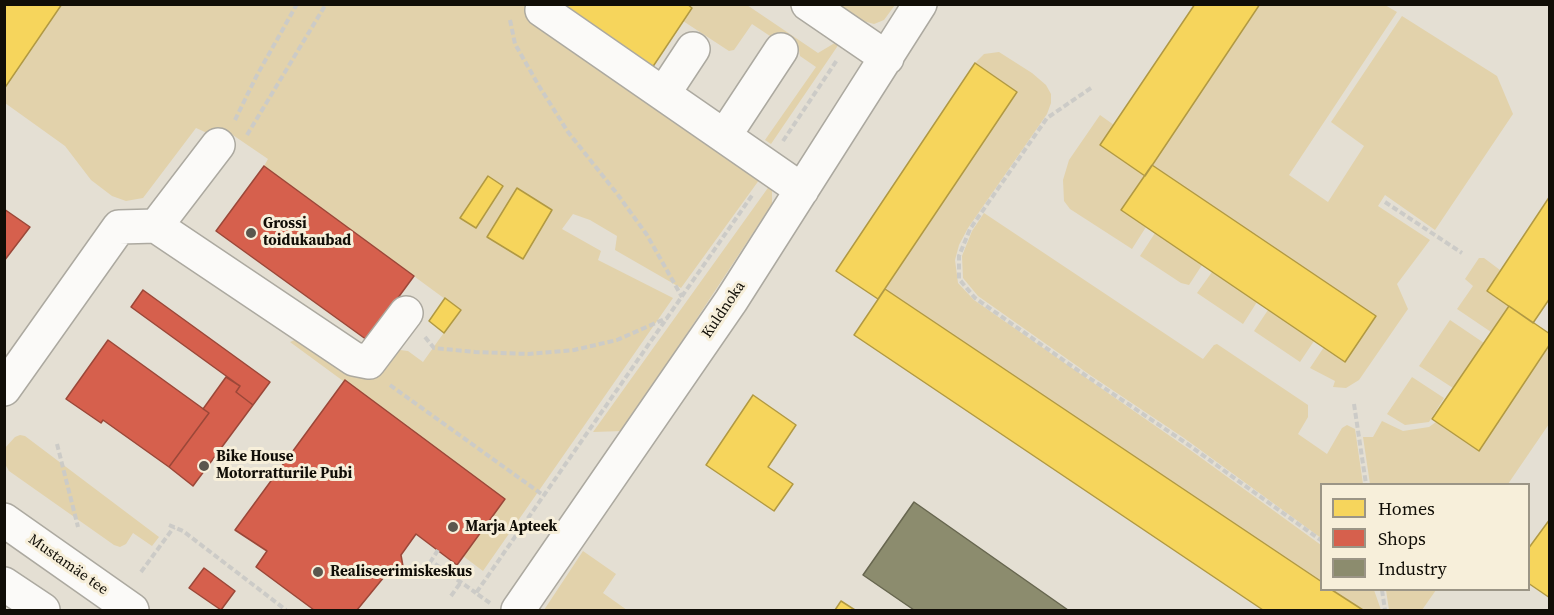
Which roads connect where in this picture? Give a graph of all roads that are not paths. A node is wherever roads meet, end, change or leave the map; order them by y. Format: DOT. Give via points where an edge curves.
graph roads {
  1 [pos="808,4"];
  2 [pos="920,4"];
  3 [pos="542,10"];
  4 [pos="693,49"];
  5 [pos="781,50"];
  6 [pos="887,58"];
  7 [pos="663,93"];
  8 [pos="725,135"];
  9 [pos="218,145"];
  10 [pos="802,190"];
  11 [pos="156,226"];
  12 [pos="405,313"];
  13 [pos="4,389"];
  14 [pos="4,520"];
  15 [pos="4,584"];
  16 [pos="506,608"];
  17 [pos="43,610"];
  18 [pos="132,610"];
  1 -- 6 [label="street"];
  2 -- 6 [label="street, Kuldnoka"];
  3 -- 7 [label="street"];
  4 -- 7 [label="street"];
  5 -- 8 [label="street"];
  6 -- 10 [label="street, Kuldnoka"];
  7 -- 8 [label="street"];
  8 -- 10 [label="street"];
  9 -- 11 [label="street"];
  10 -- 16 [label="street, Kuldnoka" via="731,301"];
  11 -- 12 [label="street" via="354,359 369,362"];
  11 -- 13 [label="street" via="119,227"];
  14 -- 18 [label="street, Mustamäe tee"];
  15 -- 17 [label="street"];
}
